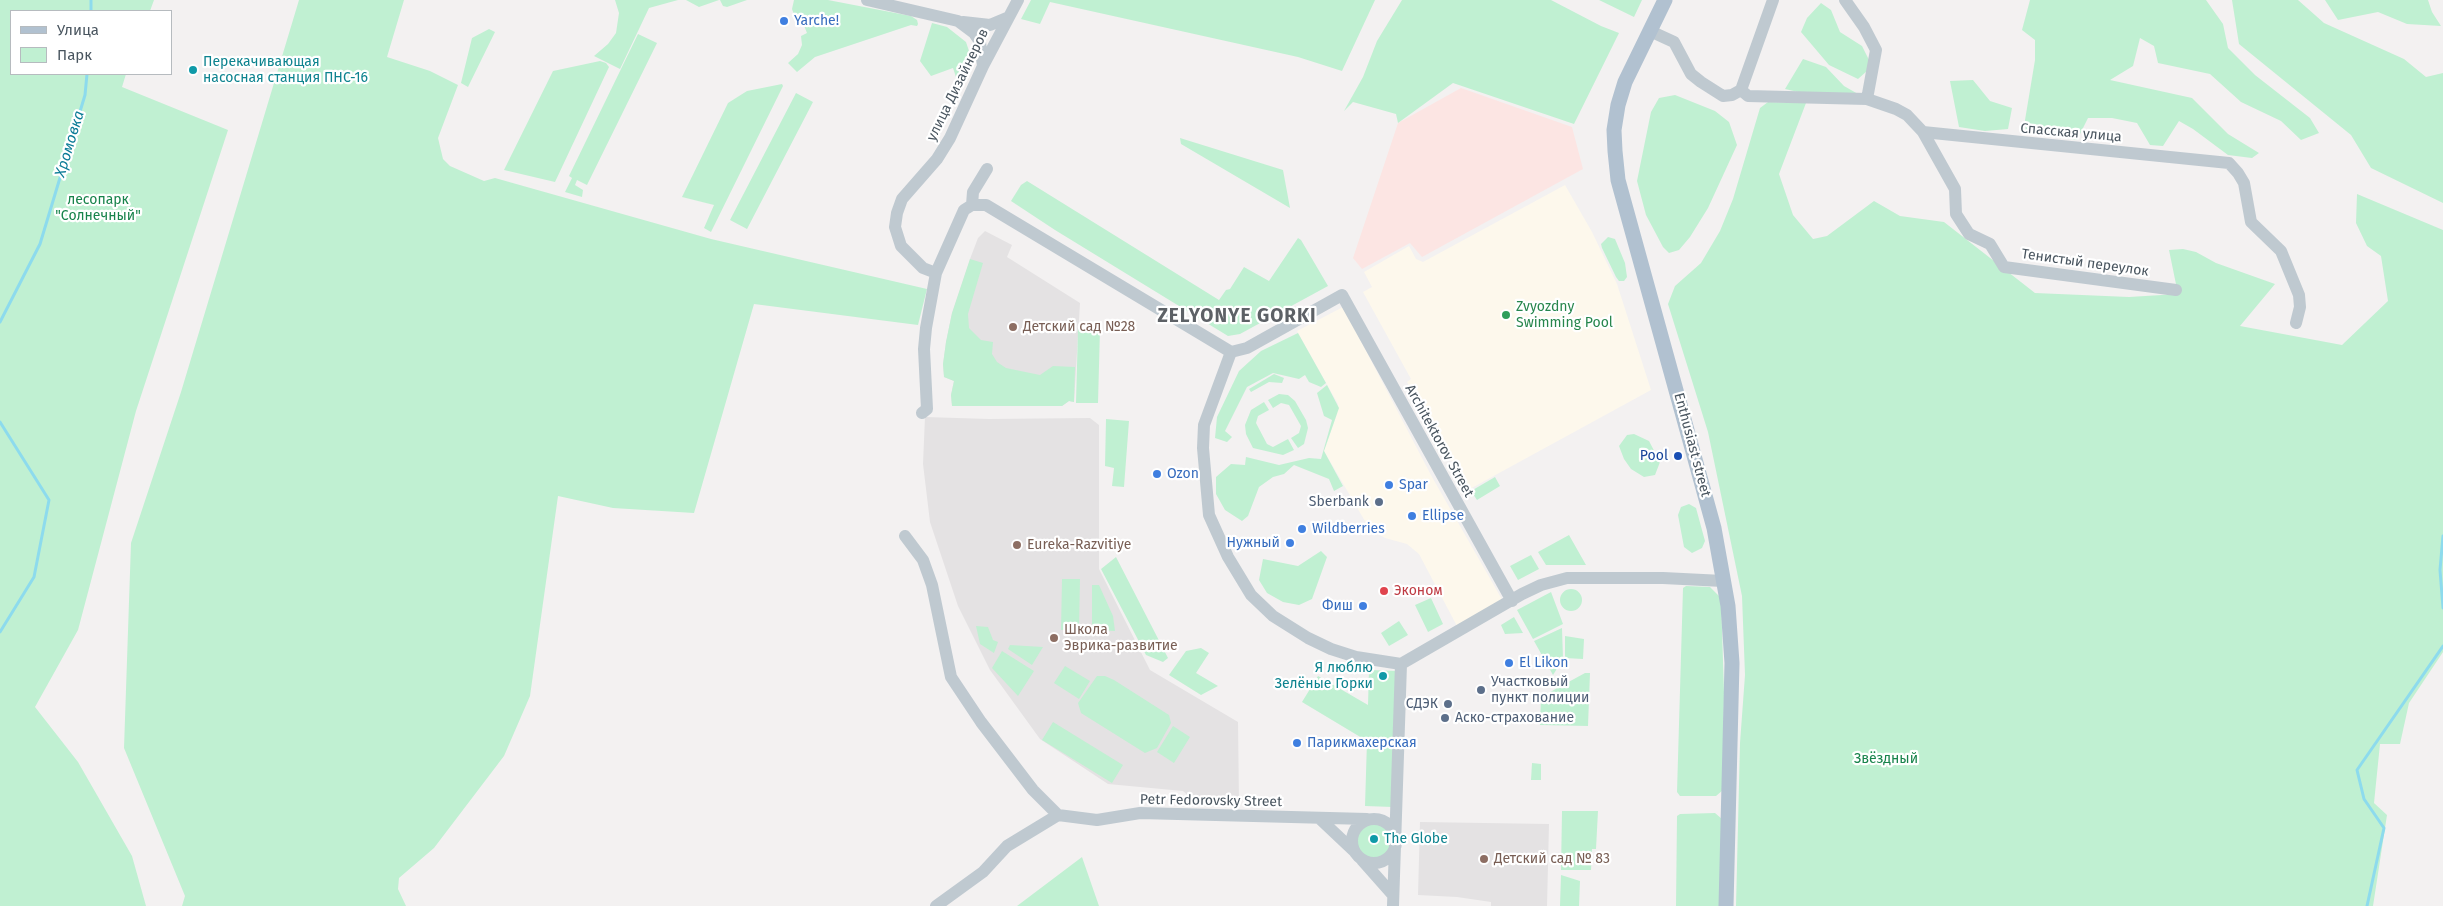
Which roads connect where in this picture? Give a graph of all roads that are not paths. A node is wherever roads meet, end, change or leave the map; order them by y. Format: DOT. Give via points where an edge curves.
graph roads {
  1 [pos="867,0"];
  2 [pos="1018,0"];
  3 [pos="1665,0"];
  4 [pos="1772,0"];
  5 [pos="1845,0"];
  6 [pos="1009,17"];
  7 [pos="958,20"];
  8 [pos="1650,31"];
  9 [pos="983,66"];
  10 [pos="1741,90"];
  11 [pos="1867,99"];
  12 [pos="1923,132"];
  13 [pos="987,169"];
  14 [pos="972,205"];
  15 [pos="936,273"];
  16 [pos="2176,290"];
  17 [pos="2296,323"];
  18 [pos="1231,352"];
  19 [pos="922,413"];
  20 [pos="905,536"];
  21 [pos="1723,581"];
  22 [pos="1512,601"];
  23 [pos="1400,664"];
  24 [pos="1058,815"];
  25 [pos="1320,820"];
  26 [pos="1367,820"];
  27 [pos="1383,820"];
  28 [pos="1396,822"];
  29 [pos="1396,841"];
  30 [pos="1357,855"];
  31 [pos="1393,901"];
  32 [pos="936,906"];
  33 [pos="1726,906"];
  1 -- 7 [label="street"];
  2 -- 6 [label="street, улица Дизайнеров"];
  3 -- 8 [label="main road, Enthusiast street"];
  4 -- 10 [label="street"];
  5 -- 11 [label="street" via="1876,50"];
  6 -- 7 [label="street" via="990,25"];
  6 -- 9 [label="street, улица Дизайнеров"];
  7 -- 9 [label="street" via="980,42"];
  8 -- 10 [label="street" via="1674,42 1691,74 1701,82 1723,96"];
  8 -- 21 [label="main road, Enthusiast street" via="1618,106 1614,130 1616,164 1714,528"];
  9 -- 15 [label="street, улица Дизайнеров" via="942,151 902,199 897,213 895,227 901,246 923,268"];
  10 -- 11 [label="street" via="1748,96"];
  11 -- 12 [label="street" via="1896,109"];
  12 -- 16 [label="street, Тенистый переулок" via="1955,189 1956,214 1969,234 1990,244 2004,267"];
  12 -- 17 [label="street, Спасская улица" via="2229,163 2244,183 2251,222 2281,251 2300,295"];
  13 -- 14 [label="street" via="973,192"];
  14 -- 15 [label="street" via="962,214"];
  14 -- 18 [label="street" via="986,205"];
  15 -- 19 [label="street" via="924,350 927,409"];
  18 -- 22 [label="street, Architektorov Street" via="1246,348 1342,295"];
  18 -- 23 [label="street" via="1207,414 1203,448 1210,515 1228,557 1252,595 1274,616 1308,638 1356,657"];
  20 -- 24 [label="street" via="923,560 932,585 951,677 1033,790"];
  21 -- 22 [label="street" via="1567,578 1541,585"];
  21 -- 33 [label="main road, Enthusiast street" via="1732,663"];
  22 -- 23 [label="street"];
  23 -- 28 [label="street"];
  24 -- 25 [label="street, Petr Fedorovsky Street" via="1097,820 1140,813"];
  24 -- 32 [label="street" via="1007,846 983,872"];
  25 -- 26 [label="street, Petr Fedorovsky Street"];
  25 -- 30 [label="street"];
  26 -- 27 [label="street"];
  26 -- 30 [label="street" via="1359,824 1353,833 1352,842"];
  27 -- 28 [label="street"];
  27 -- 29 [label="street" via="1391,826"];
  28 -- 29 [label="street"];
  29 -- 30 [label="street" via="1393,853 1384,860 1371,863"];
  29 -- 31 [label="street"];
  30 -- 31 [label="street"];
}
